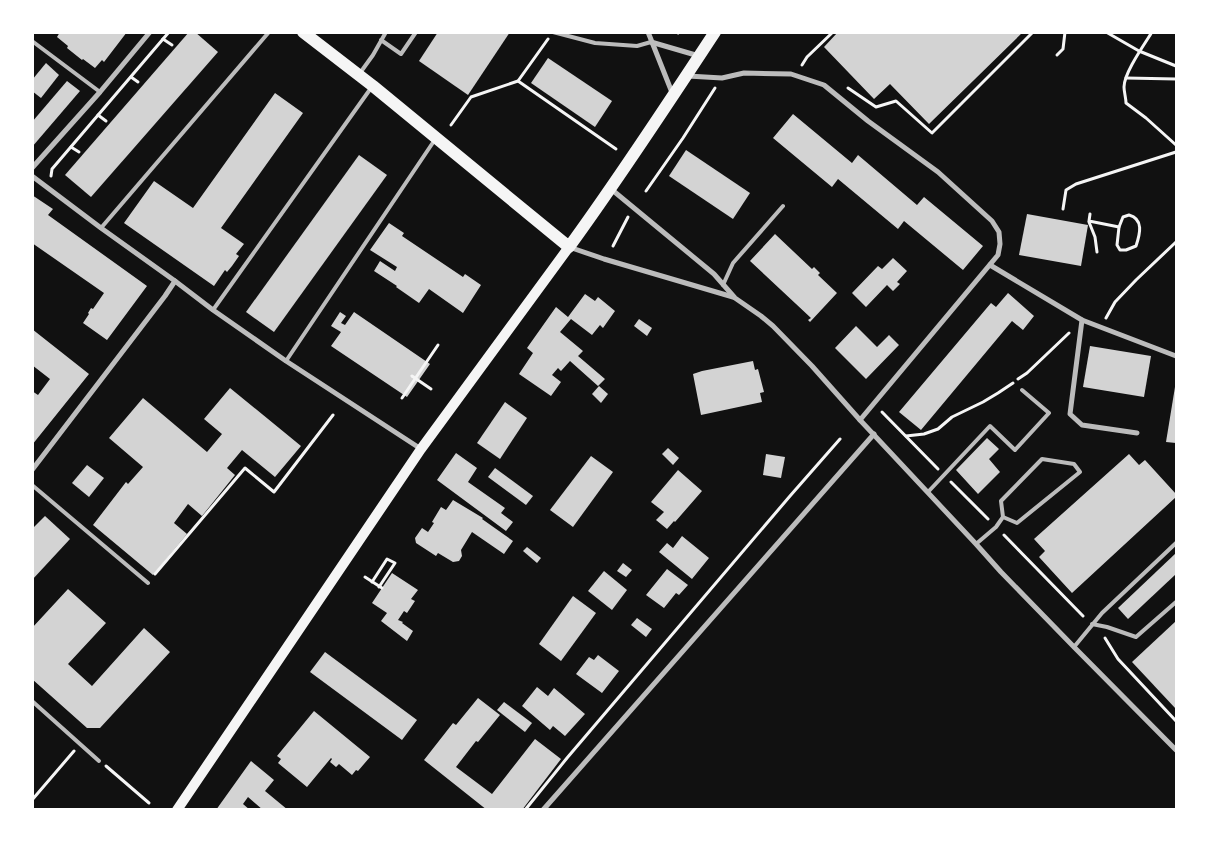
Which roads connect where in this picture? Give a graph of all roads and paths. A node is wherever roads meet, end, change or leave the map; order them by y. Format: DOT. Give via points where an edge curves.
graph roads {
  1 [pos="150,32"];
  2 [pos="169,32"];
  3 [pos="269,32"];
  4 [pos="303,32"];
  5 [pos="386,32"];
  6 [pos="416,32"];
  7 [pos="553,32"];
  8 [pos="648,32"];
  9 [pos="715,32"];
  10 [pos="833,32"];
  11 [pos="1032,32"];
  12 [pos="1065,32"];
  13 [pos="1106,32"];
  14 [pos="1152,32"];
  15 [pos="164,39"];
  16 [pos="381,40"];
  17 [pos="32,41"];
  18 [pos="651,42"];
  19 [pos="172,45"];
  20 [pos="1139,51"];
  21 [pos="1057,55"];
  22 [pos="699,56"];
  23 [pos="801,66"];
  24 [pos="1176,66"];
  25 [pos="358,75"];
  26 [pos="131,76"];
  27 [pos="687,76"];
  28 [pos="1126,78"];
  29 [pos="1176,79"];
  30 [pos="518,81"];
  31 [pos="138,82"];
  32 [pos="373,86"];
  33 [pos="716,88"];
  34 [pos="100,92"];
  35 [pos="674,96"];
  36 [pos="896,101"];
  37 [pos="98,115"];
  38 [pos="106,121"];
  39 [pos="451,125"];
  40 [pos="436,138"];
  41 [pos="1176,145"];
  42 [pos="71,147"];
  43 [pos="616,149"];
  44 [pos="80,152"];
  45 [pos="1176,152"];
  46 [pos="32,168"];
  47 [pos="32,176"];
  48 [pos="51,178"];
  49 [pos="611,189"];
  50 [pos="646,191"];
  51 [pos="783,206"];
  52 [pos="1063,209"];
  53 [pos="623,214"];
  54 [pos="1090,214"];
  55 [pos="1089,221"];
  56 [pos="1119,227"];
  57 [pos="102,228"];
  58 [pos="1176,242"];
  59 [pos="613,246"];
  60 [pos="569,247"];
  61 [pos="1097,252"];
  62 [pos="990,265"];
  63 [pos="175,280"];
  64 [pos="722,284"];
  65 [pos="735,298"];
  66 [pos="213,310"];
  67 [pos="1082,320"];
  68 [pos="1100,328"];
  69 [pos="438,345"];
  70 [pos="1176,356"];
  71 [pos="286,361"];
  72 [pos="414,377"];
  73 [pos="432,389"];
  74 [pos="1022,390"];
  75 [pos="402,398"];
  76 [pos="333,415"];
  77 [pos="860,420"];
  78 [pos="1137,433"];
  79 [pos="874,434"];
  80 [pos="906,436"];
  81 [pos="840,439"];
  82 [pos="421,449"];
  83 [pos="32,470"];
  84 [pos="32,485"];
  85 [pos="928,492"];
  86 [pos="1003,517"];
  87 [pos="1004,535"];
  88 [pos="1176,543"];
  89 [pos="976,544"];
  90 [pos="365,577"];
  91 [pos="148,582"];
  92 [pos="372,582"];
  93 [pos="1176,602"];
  94 [pos="1083,616"];
  95 [pos="1092,624"];
  96 [pos="1103,635"];
  97 [pos="1074,648"];
  98 [pos="32,701"];
  99 [pos="1176,721"];
  100 [pos="81,744"];
  101 [pos="1176,750"];
  102 [pos="99,761"];
  103 [pos="32,800"];
  104 [pos="149,803"];
  105 [pos="177,810"];
  106 [pos="525,810"];
  107 [pos="543,810"];
  1 -- 34 [label="street"];
  2 -- 15 [label="path"];
  3 -- 57 [label="lane"];
  4 -- 25 [label="main road"];
  5 -- 16 [label="lane"];
  6 -- 16 [label="lane" via="401,54"];
  7 -- 18 [label="lane" via="595,43 637,46"];
  7 -- 30 [label="path"];
  8 -- 18 [label="street"];
  9 -- 22 [label="main road"];
  10 -- 23 [label="path"];
  11 -- 36 [label="path" via="932,133"];
  12 -- 21 [label="path" via="1063,49"];
  13 -- 20 [label="path"];
  14 -- 20 [label="path"];
  15 -- 19 [label="path"];
  15 -- 26 [label="path"];
  16 -- 25 [label="lane"];
  17 -- 34 [label="lane"];
  18 -- 22 [label="street"];
  18 -- 35 [label="street"];
  20 -- 24 [label="path"];
  20 -- 28 [label="path"];
  22 -- 27 [label="main road"];
  25 -- 32 [label="main road"];
  26 -- 31 [label="path"];
  26 -- 37 [label="path"];
  27 -- 35 [label="main road"];
  27 -- 62 [label="street" via="722,78 744,73 791,74 824,85 938,172 992,221 999,232 1000,244 998,255"];
  28 -- 29 [label="path"];
  28 -- 41 [label="path" via="1126,104"];
  30 -- 39 [label="path" via="471,98"];
  30 -- 43 [label="path"];
  32 -- 40 [label="main road"];
  32 -- 66 [label="lane"];
  33 -- 50 [label="path"];
  34 -- 46 [label="street"];
  35 -- 49 [label="main road"];
  37 -- 38 [label="path"];
  37 -- 42 [label="path"];
  40 -- 60 [label="main road"];
  40 -- 71 [label="lane"];
  42 -- 44 [label="path"];
  42 -- 48 [label="path" via="52,169"];
  45 -- 52 [label="path" via="1076,184 1066,190"];
  47 -- 57 [label="street"];
  49 -- 60 [label="main road"];
  49 -- 64 [label="street"];
  51 -- 64 [label="lane" via="733,263"];
  53 -- 59 [label="path" via="628,217"];
  54 -- 55 [label="path"];
  55 -- 56 [label="path"];
  55 -- 61 [label="path"];
  56 -- 56 [label="path" via="1124,217 1129,215 1138,220 1140,229 1136,246 1120,250 1117,245"];
  57 -- 63 [label="street"];
  58 -- 68 [label="path" via="1115,302"];
  60 -- 65 [label="street"];
  60 -- 82 [label="main road"];
  62 -- 67 [label="street"];
  62 -- 77 [label="street"];
  63 -- 66 [label="street"];
  63 -- 83 [label="street"];
  64 -- 65 [label="street"];
  65 -- 77 [label="street" via="773,326"];
  66 -- 71 [label="street"];
  67 -- 68 [label="street"];
  67 -- 78 [label="street" via="1070,414 1082,425"];
  67 -- 80 [label="path" via="1027,373 998,393 952,416 938,429"];
  68 -- 70 [label="street"];
  69 -- 72 [label="path"];
  71 -- 82 [label="street"];
  72 -- 73 [label="path"];
  72 -- 75 [label="path"];
  74 -- 85 [label="lane" via="1049,413 1015,450 990,426"];
  76 -- 91 [label="path" via="274,492 244,468"];
  77 -- 79 [label="street"];
  79 -- 85 [label="street"];
  79 -- 107 [label="street"];
  81 -- 106 [label="path"];
  82 -- 105 [label="main road"];
  84 -- 91 [label="lane"];
  85 -- 89 [label="street"];
  86 -- 86 [label="lane" via="1018,522 1080,472 1074,464 1042,459 1001,501"];
  86 -- 89 [label="lane"];
  87 -- 94 [label="path"];
  88 -- 95 [label="lane"];
  89 -- 97 [label="street"];
  90 -- 92 [label="path"];
  92 -- 92 [label="path" via="387,559 394,563 380,587"];
  93 -- 95 [label="lane" via="1136,637"];
  95 -- 97 [label="lane"];
  96 -- 99 [label="path" via="1118,659"];
  97 -- 101 [label="street"];
  98 -- 100 [label="lane"];
  100 -- 102 [label="lane"];
  100 -- 103 [label="path"];
  102 -- 104 [label="path"];
}
